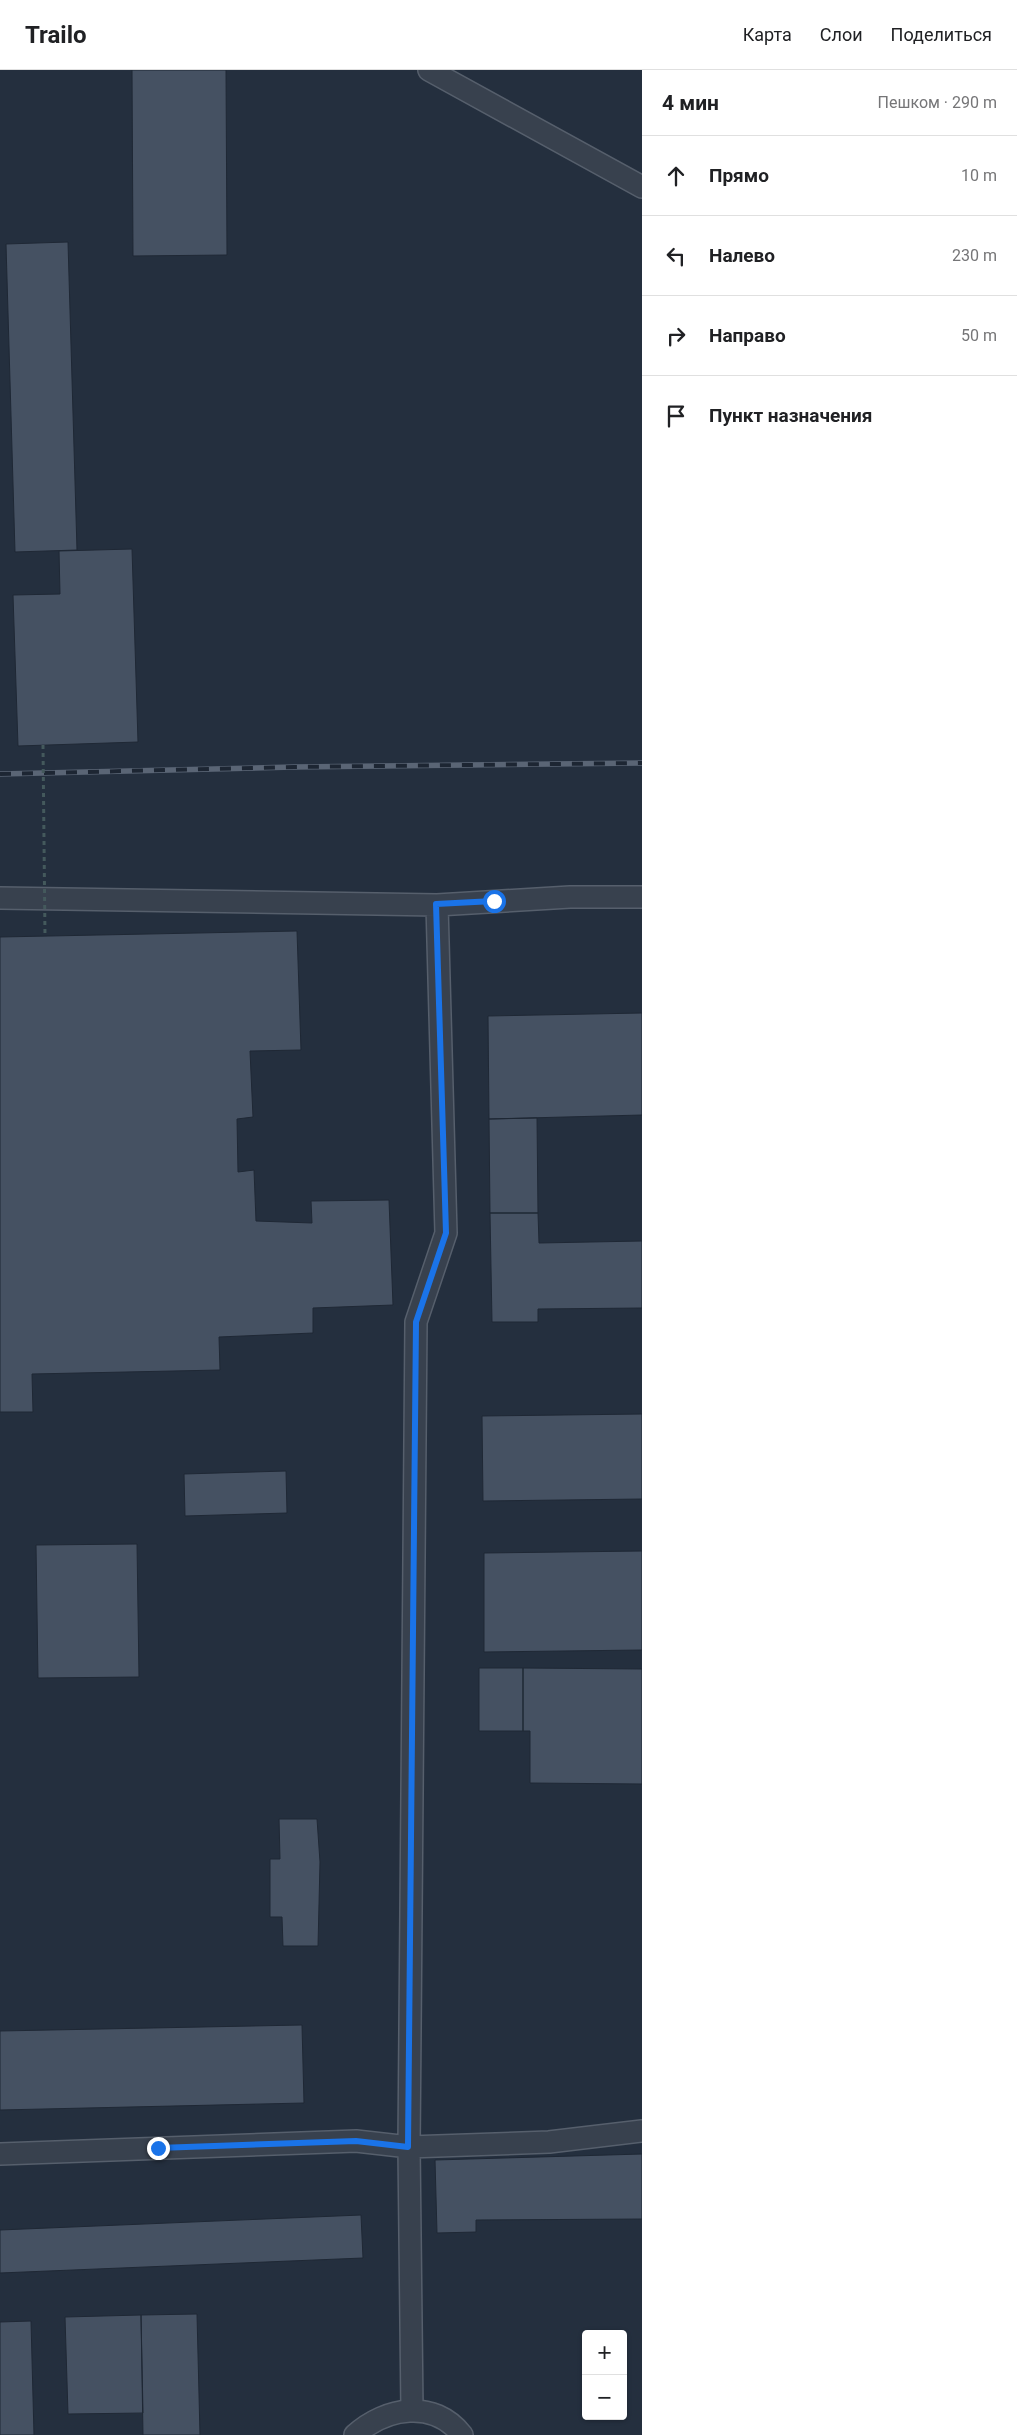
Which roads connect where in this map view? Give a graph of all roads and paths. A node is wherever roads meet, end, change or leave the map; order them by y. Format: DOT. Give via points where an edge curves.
graph roads {
  1 [pos="429,70"];
  2 [pos="642,187"];
  3 [pos="43,745"];
  4 [pos="642,897"];
  5 [pos="0,898"];
  6 [pos="436,904"];
  7 [pos="46,936"];
  8 [pos="642,2131"];
  9 [pos="408,2147"];
  10 [pos="0,2154"];
  11 [pos="412,2410"];
  12 [pos="355,2435"];
  13 [pos="462,2435"];
  1 -- 2 [label="lane"];
  3 -- 7 [label="path, bridge"];
  4 -- 6 [label="lane" via="570,896"];
  5 -- 6 [label="lane"];
  6 -- 9 [label="lane" via="446,1233 416,1322"];
  8 -- 9 [label="lane" via="549,2142"];
  9 -- 10 [label="lane" via="356,2141"];
  9 -- 11 [label="lane"];
  11 -- 12 [label="lane" via="390,2413 369,2422"];
  11 -- 13 [label="lane" via="436,2415"];
}
